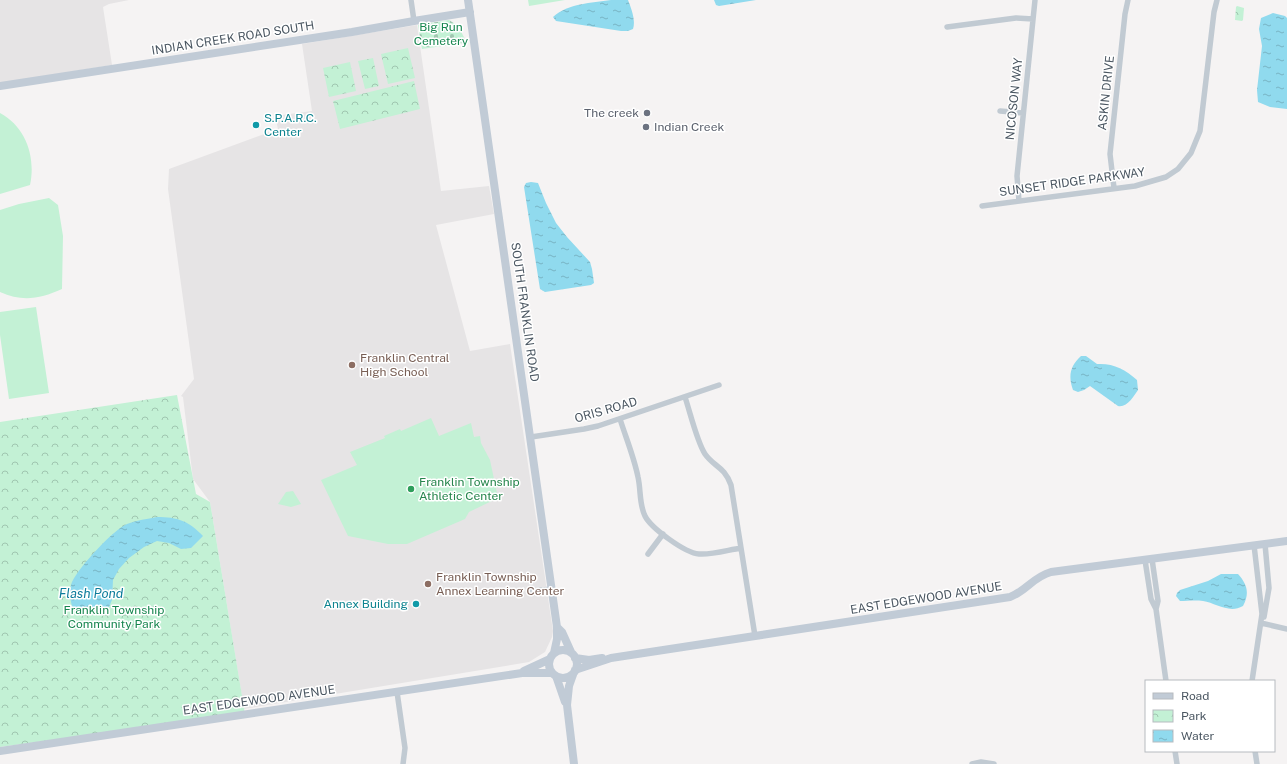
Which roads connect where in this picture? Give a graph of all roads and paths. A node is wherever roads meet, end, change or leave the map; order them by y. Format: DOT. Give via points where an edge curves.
graph roads {
  1 [pos="411,0"];
  2 [pos="468,0"];
  3 [pos="1035,0"];
  4 [pos="1128,0"];
  5 [pos="1217,0"];
  6 [pos="470,12"];
  7 [pos="1033,19"];
  8 [pos="414,21"];
  9 [pos="947,28"];
  10 [pos="0,86"];
  11 [pos="1000,111"];
  12 [pos="1023,113"];
  13 [pos="1114,188"];
  14 [pos="1019,200"];
  15 [pos="982,206"];
  16 [pos="719,386"];
  17 [pos="685,397"];
  18 [pos="620,419"];
  19 [pos="531,437"];
  20 [pos="663,534"];
  21 [pos="1287,541"];
  22 [pos="1265,544"];
  23 [pos="1254,545"];
  24 [pos="741,548"];
  25 [pos="648,554"];
  26 [pos="1149,559"];
  27 [pos="552,588"];
  28 [pos="533,591"];
  29 [pos="1261,622"];
  30 [pos="558,627"];
  31 [pos="1287,629"];
  32 [pos="755,636"];
  33 [pos="573,655"];
  34 [pos="552,656"];
  35 [pos="611,658"];
  36 [pos="575,671"];
  37 [pos="522,673"];
  38 [pos="554,674"];
  39 [pos="1166,680"];
  40 [pos="1252,680"];
  41 [pos="397,692"];
  42 [pos="567,705"];
  43 [pos="0,751"];
  44 [pos="1175,752"];
  45 [pos="1255,752"];
  46 [pos="403,764"];
  47 [pos="574,764"];
  48 [pos="972,764"];
  49 [pos="994,764"];
  50 [pos="1177,764"];
  51 [pos="1257,764"];
  1 -- 8 [label="street"];
  2 -- 6 [label="main road, SOUTH FRANKLIN ROAD"];
  3 -- 7 [label="street, NICOSON WAY"];
  4 -- 13 [label="street, ASKIN DRIVE" via="1110,154"];
  5 -- 13 [label="street, SUNSET RIDGE PARKWAY" via="1200,131 1192,153 1178,169 1166,177"];
  6 -- 8 [label="main road, INDIAN CREEK ROAD SOUTH"];
  6 -- 19 [label="main road, SOUTH FRANKLIN ROAD"];
  7 -- 9 [label="street" via="1016,18"];
  7 -- 12 [label="street, NICOSON WAY"];
  8 -- 10 [label="main road, INDIAN CREEK ROAD SOUTH"];
  11 -- 12 [label="street"];
  12 -- 14 [label="street, NICOSON WAY" via="1017,176"];
  13 -- 14 [label="street, SUNSET RIDGE PARKWAY"];
  14 -- 15 [label="street, SUNSET RIDGE PARKWAY"];
  16 -- 17 [label="street, ORIS ROAD"];
  17 -- 18 [label="street, ORIS ROAD"];
  17 -- 24 [label="street" via="702,450 722,469 730,482"];
  18 -- 19 [label="street, ORIS ROAD" via="584,429"];
  18 -- 20 [label="street" via="638,476 644,514"];
  19 -- 27 [label="main road, SOUTH FRANKLIN ROAD"];
  20 -- 24 [label="street" via="686,550 698,554"];
  20 -- 25 [label="street"];
  21 -- 22 [label="main road, EAST EDGEWOOD AVENUE"];
  22 -- 23 [label="main road, EAST EDGEWOOD AVENUE"];
  22 -- 29 [label="street" via="1269,588 1266,612"];
  23 -- 26 [label="main road, EAST EDGEWOOD AVENUE"];
  23 -- 29 [label="street" via="1262,602"];
  24 -- 32 [label="street"];
  26 -- 32 [label="main road, EAST EDGEWOOD AVENUE" via="1051,572 1037,578 1017,594 1006,598"];
  26 -- 39 [label="street" via="1158,601 1156,609"];
  27 -- 28 [label="street"];
  27 -- 30 [label="main road, SOUTH FRANKLIN ROAD"];
  29 -- 31 [label="street"];
  29 -- 40 [label="street"];
  30 -- 33 [label="main road, SOUTH FRANKLIN ROAD"];
  30 -- 34 [label="main road, SOUTH FRANKLIN ROAD"];
  32 -- 35 [label="main road, EAST EDGEWOOD AVENUE"];
  33 -- 34 [label="main road" via="561,650"];
  33 -- 35 [label="main road" via="589,660"];
  33 -- 36 [label="main road" via="577,665"];
  34 -- 37 [label="main road"];
  34 -- 38 [label="main road" via="549,666"];
  35 -- 36 [label="main road"];
  36 -- 38 [label="main road" via="566,677"];
  36 -- 42 [label="main road"];
  37 -- 38 [label="main road"];
  37 -- 41 [label="main road, EAST EDGEWOOD AVENUE"];
  38 -- 42 [label="main road"];
  41 -- 43 [label="main road, EAST EDGEWOOD AVENUE"];
  41 -- 46 [label="street" via="405,746"];
  42 -- 47 [label="main road"];
  44 -- 50 [label="street"];
  45 -- 51 [label="street"];
  48 -- 49 [label="street"];
}
